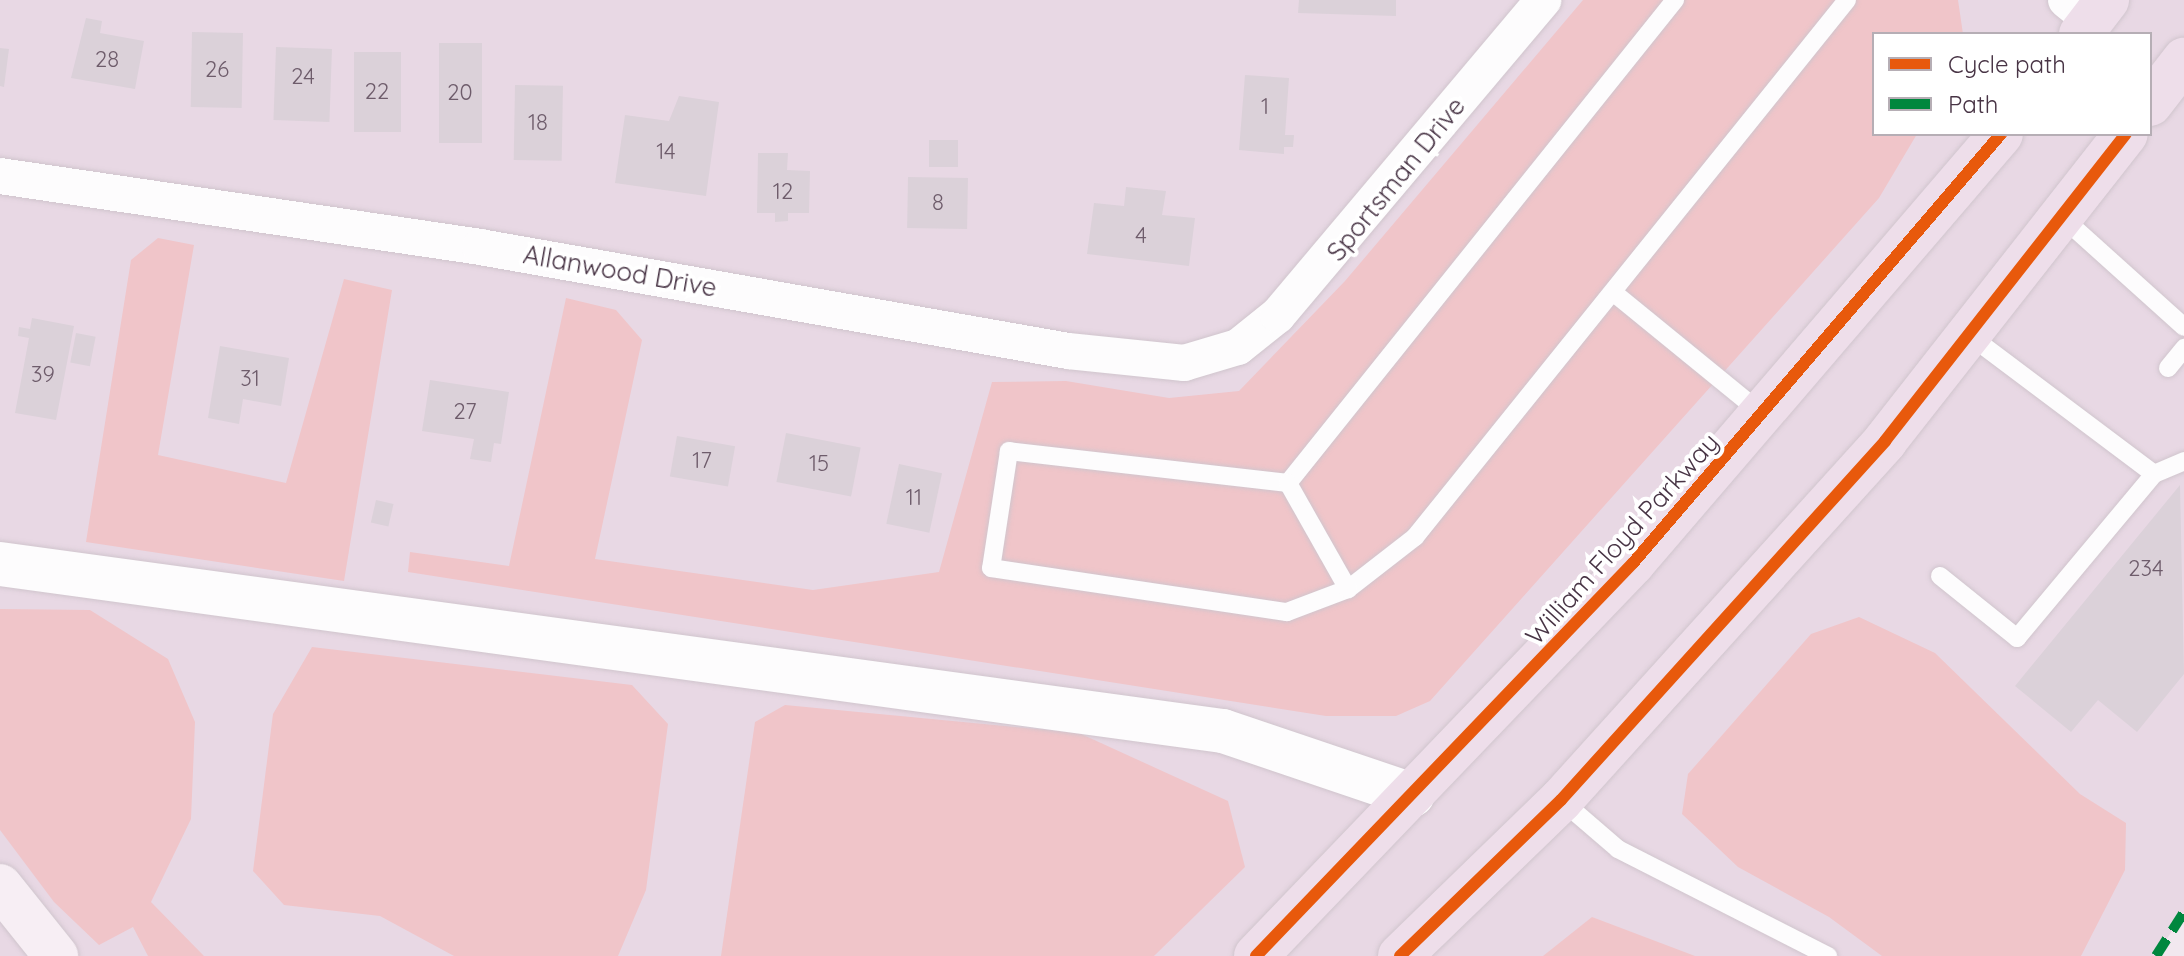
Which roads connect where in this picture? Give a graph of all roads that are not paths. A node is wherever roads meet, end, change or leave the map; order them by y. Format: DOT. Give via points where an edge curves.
graph roads {
  1 [pos="1543,0"];
  2 [pos="1675,0"];
  3 [pos="1847,0"];
  4 [pos="1999,136"];
  5 [pos="2124,136"];
  6 [pos="0,176"];
  7 [pos="2062,217"];
  8 [pos="1614,293"];
  9 [pos="2184,327"];
  10 [pos="1969,335"];
  11 [pos="1238,347"];
  12 [pos="2184,348"];
  13 [pos="2168,368"];
  14 [pos="1763,415"];
  15 [pos="2184,461"];
  16 [pos="2154,474"];
  17 [pos="1288,483"];
  18 [pos="0,564"];
  19 [pos="1940,576"];
  20 [pos="1348,589"];
  21 [pos="1412,795"];
  22 [pos="1561,800"];
  23 [pos="0,886"];
  24 [pos="56,956"];
  25 [pos="1256,956"];
  26 [pos="1400,956"];
  27 [pos="1828,956"];
  1 -- 11 [label="street, Sportsman Drive" via="1326,265"];
  2 -- 17 [label="lane"];
  3 -- 8 [label="lane"];
  4 -- 14 [label="highway, William Floyd Parkway"];
  5 -- 7 [label="highway"];
  6 -- 11 [label="street, Allanwood Drive" via="511,252 1068,351 1184,363"];
  7 -- 9 [label="lane"];
  7 -- 10 [label="highway"];
  8 -- 14 [label="lane"];
  8 -- 20 [label="lane" via="1415,537"];
  10 -- 16 [label="lane"];
  10 -- 22 [label="highway" via="1885,441"];
  12 -- 13 [label="lane"];
  14 -- 21 [label="highway, William Floyd Parkway" via="1605,594"];
  15 -- 16 [label="lane"];
  16 -- 19 [label="lane" via="2017,638"];
  17 -- 20 [label="lane"];
  17 -- 20 [label="lane" via="1009,451 991,568 1287,612"];
  18 -- 21 [label="street" via="1208,728"];
  21 -- 25 [label="highway, William Floyd Parkway"];
  22 -- 26 [label="highway"];
  22 -- 27 [label="lane" via="1618,849"];
  23 -- 24 [label="main road"];
}
